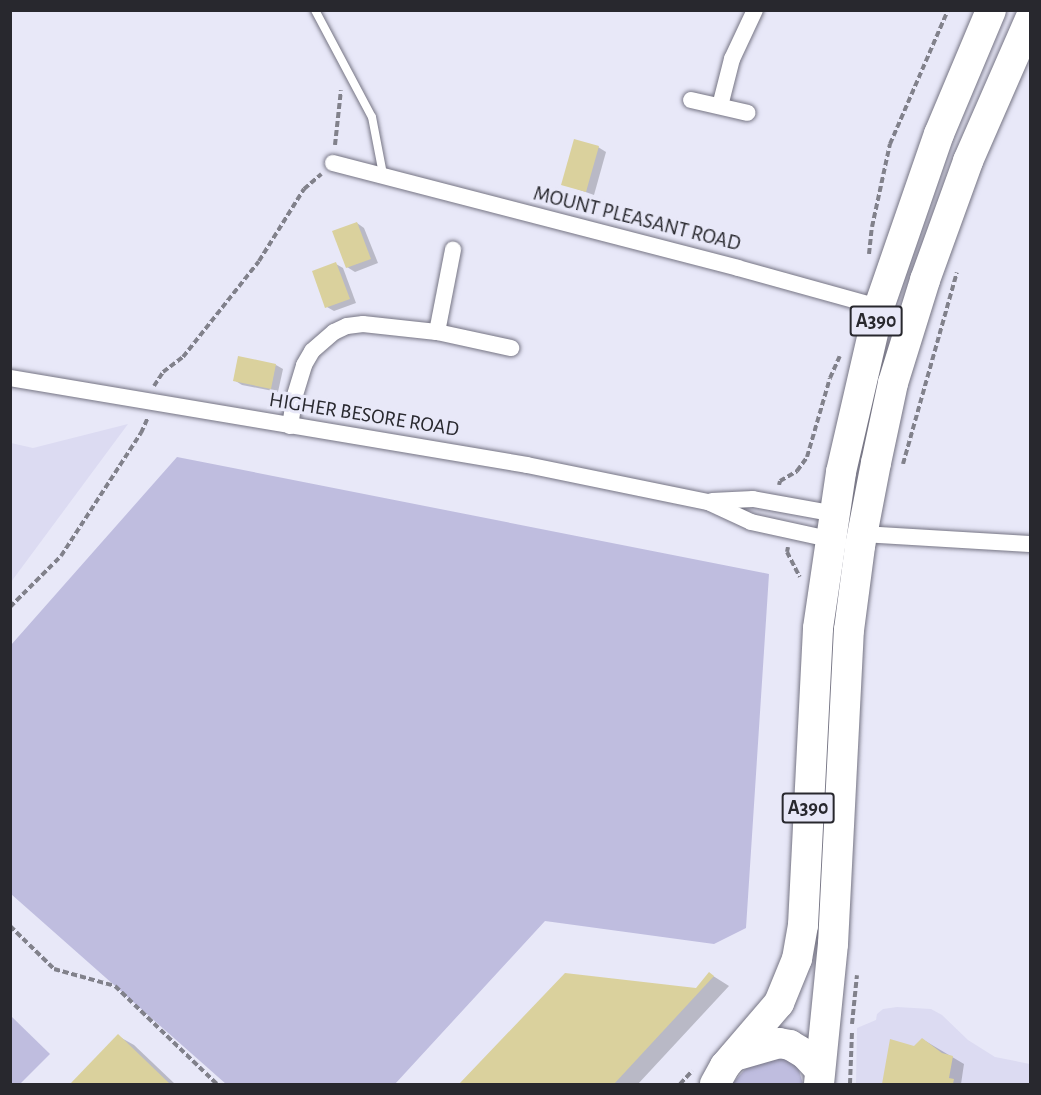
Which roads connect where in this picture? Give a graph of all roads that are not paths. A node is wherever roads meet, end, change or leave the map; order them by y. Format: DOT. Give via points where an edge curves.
graph roads {
  1 [pos="315,10"];
  2 [pos="755,10"];
  3 [pos="970,10"];
  4 [pos="991,10"];
  5 [pos="1030,18"];
  6 [pos="692,100"];
  7 [pos="720,106"];
  8 [pos="748,113"];
  9 [pos="939,134"];
  10 [pos="333,163"];
  11 [pos="383,174"];
  12 [pos="453,250"];
  13 [pos="879,307"];
  14 [pos="437,332"];
  15 [pos="511,348"];
  16 [pos="10,378"];
  17 [pos="290,426"];
  18 [pos="708,502"];
  19 [pos="831,527"];
  20 [pos="862,533"];
  21 [pos="1030,544"];
  22 [pos="734,1056"];
  23 [pos="822,1077"];
  24 [pos="714,1084"];
  1 -- 11 [label="lane" via="372,117"];
  2 -- 7 [label="street" via="732,59"];
  3 -- 9 [label="highway"];
  4 -- 9 [label="highway, A390"];
  5 -- 20 [label="highway, A390" via="968,161 925,280 894,383"];
  6 -- 7 [label="street"];
  7 -- 8 [label="street"];
  9 -- 13 [label="highway, A390"];
  10 -- 11 [label="street, MOUNT PLEASANT ROAD"];
  11 -- 13 [label="street, MOUNT PLEASANT ROAD"];
  12 -- 14 [label="street"];
  13 -- 19 [label="highway, A390"];
  14 -- 15 [label="street"];
  14 -- 17 [label="street" via="363,324 334,332 312,351 304,365"];
  16 -- 17 [label="street, HIGHER BESORE ROAD"];
  17 -- 18 [label="street, HIGHER BESORE ROAD" via="526,465"];
  18 -- 19 [label="street, HIGHER BESORE ROAD" via="751,522"];
  18 -- 19 [label="street, HIGHER BESORE ROAD" via="753,499 776,503"];
  19 -- 20 [label="street, HIGHER BESORE ROAD"];
  19 -- 20 [label="street, HIGHER BESORE ROAD"];
  19 -- 22 [label="highway, A390" via="818,628 803,926 797,959 779,1003"];
  20 -- 21 [label="street"];
  20 -- 23 [label="highway, A390" via="849,630"];
  22 -- 23 [label="highway, A390" via="779,1043 790,1045 805,1054"];
  22 -- 24 [label="highway, A390"];
}
